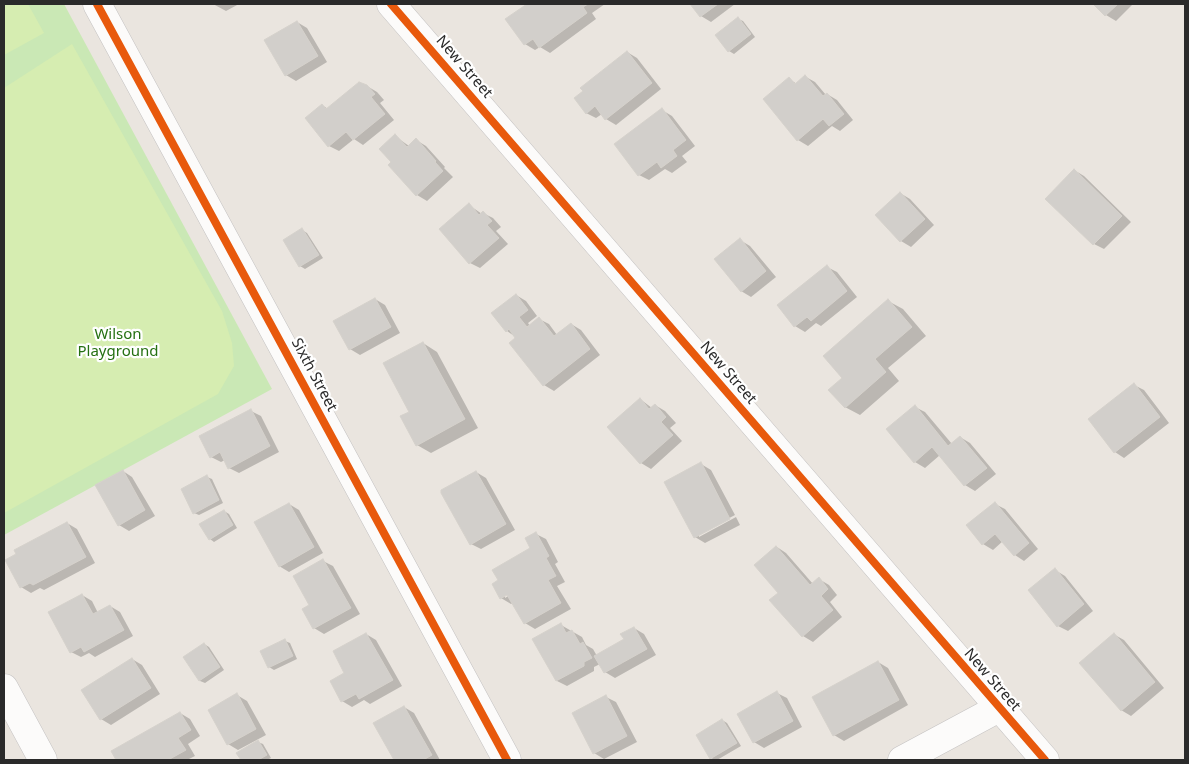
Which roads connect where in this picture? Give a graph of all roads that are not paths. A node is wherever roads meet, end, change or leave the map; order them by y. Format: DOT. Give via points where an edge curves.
graph roads {
  1 [pos="97,4"];
  2 [pos="391,4"];
  3 [pos="4,688"];
  4 [pos="998,708"];
  5 [pos="43,760"];
  6 [pos="507,760"];
  7 [pos="902,760"];
  8 [pos="1044,760"];
  1 -- 6 [label="street, Sixth Street"];
  2 -- 4 [label="street, New Street"];
  3 -- 5 [label="street"];
  4 -- 7 [label="street"];
  4 -- 8 [label="street, New Street"];
}
